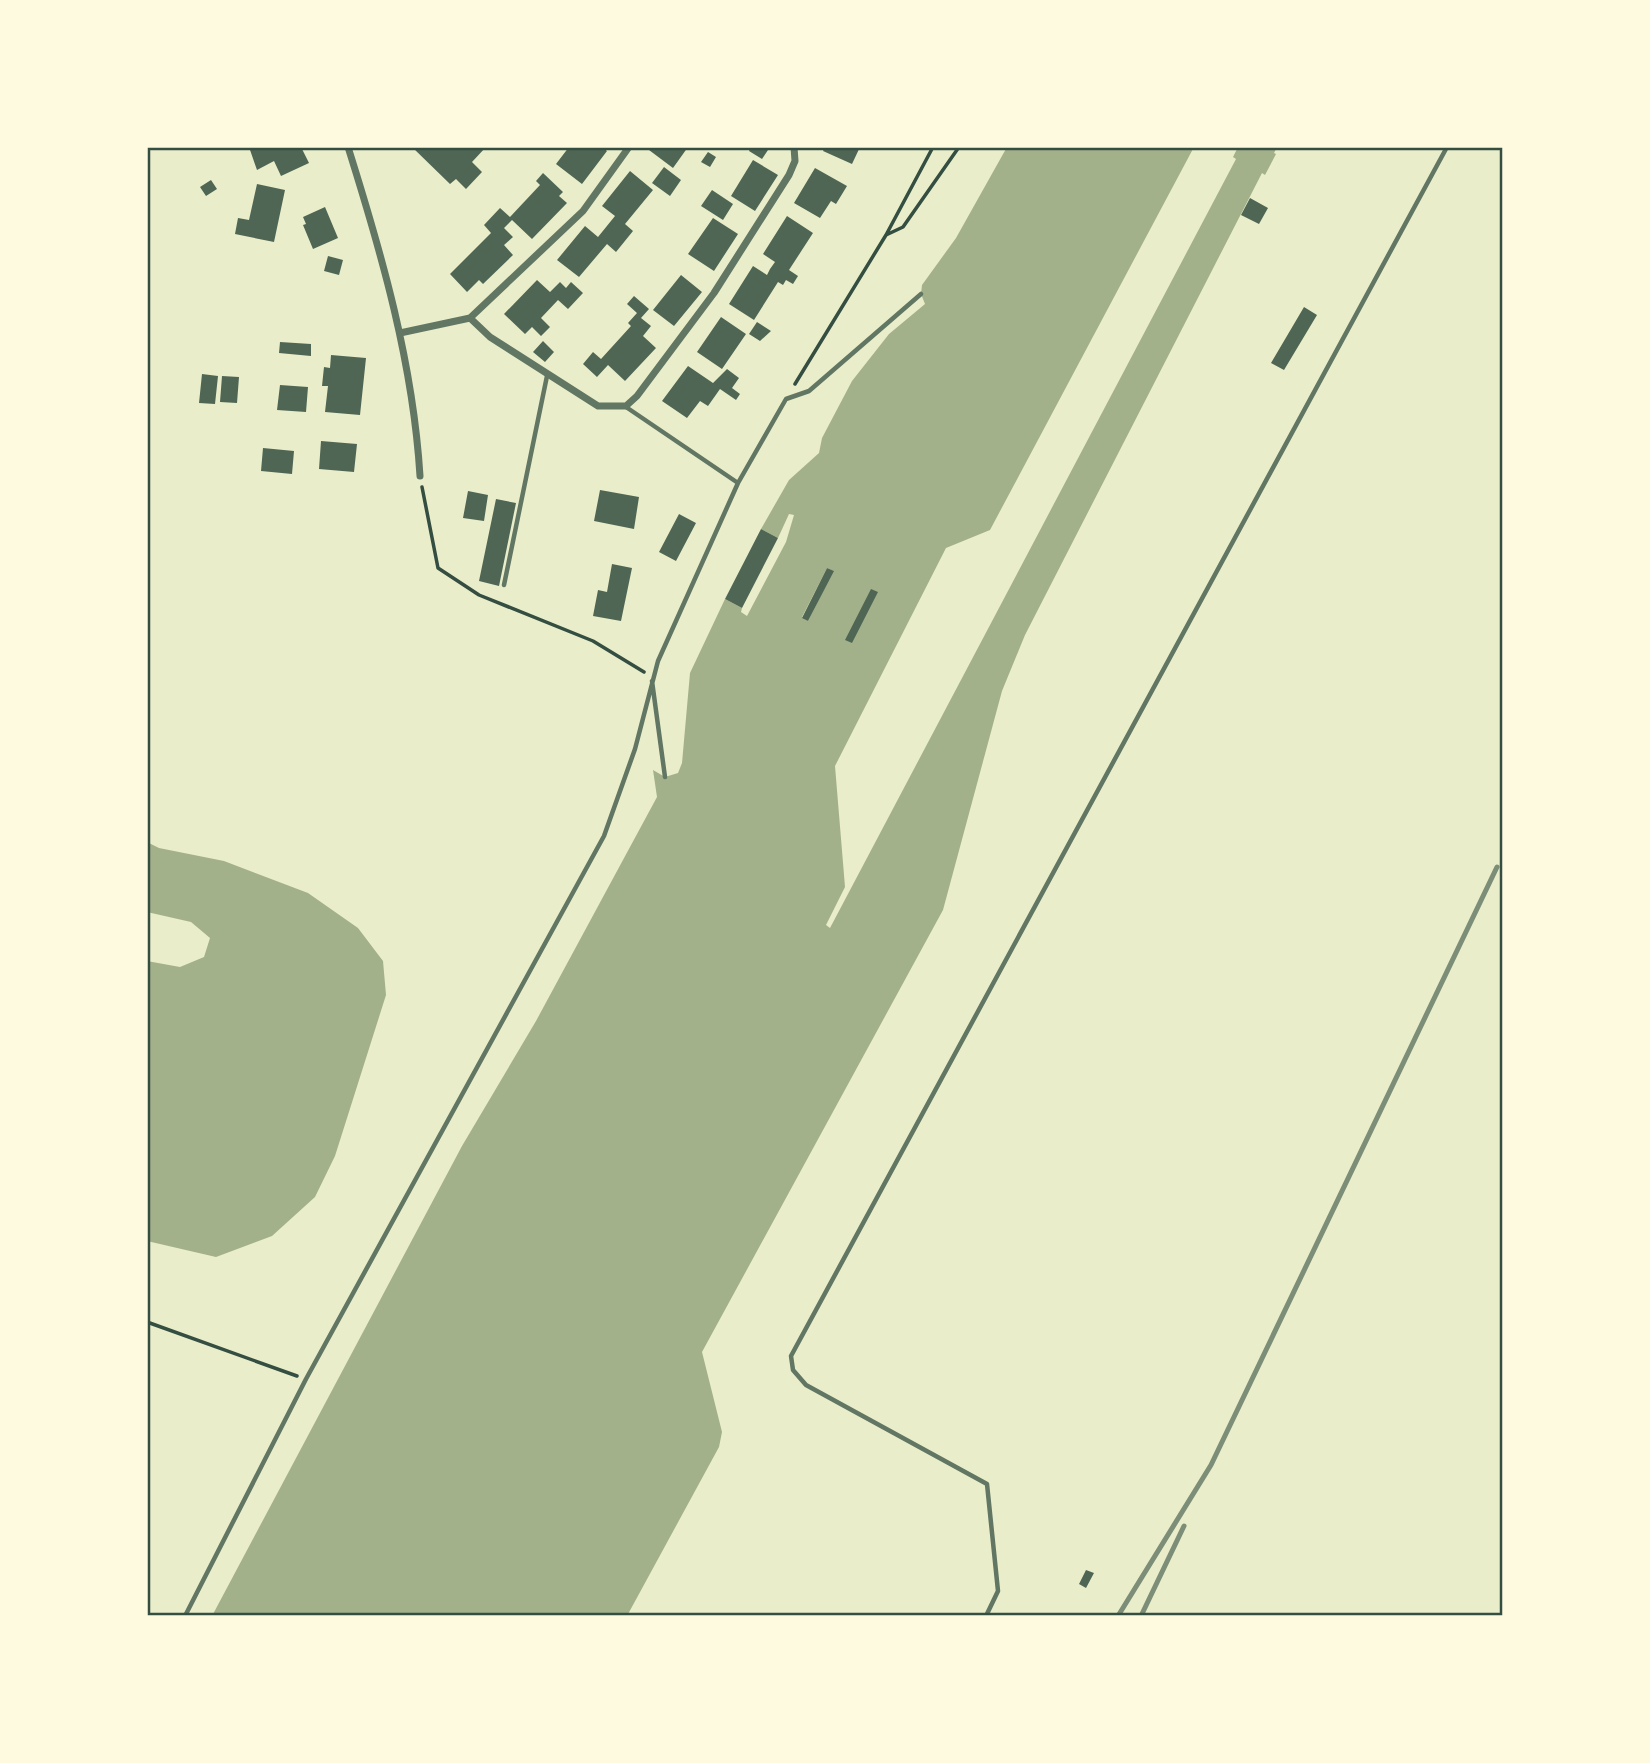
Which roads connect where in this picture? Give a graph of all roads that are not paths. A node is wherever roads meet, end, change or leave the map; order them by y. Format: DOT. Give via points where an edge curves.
graph roads {
  1 [pos="348,147"];
  2 [pos="629,147"];
  3 [pos="794,147"];
  4 [pos="1447,147"];
  5 [pos="921,294"];
  6 [pos="470,318"];
  7 [pos="400,333"];
  8 [pos="547,376"];
  9 [pos="626,407"];
  10 [pos="419,476"];
  11 [pos="738,483"];
  12 [pos="504,585"];
  13 [pos="652,676"];
  14 [pos="665,777"];
  15 [pos="185,1616"];
  16 [pos="986,1616"];
  1 -- 7 [label="street" via="382,254"];
  2 -- 6 [label="street" via="583,211"];
  3 -- 9 [label="street" via="789,175 714,293"];
  4 -- 16 [label="lane" via="792,1356 793,1370 806,1385 987,1484 998,1591"];
  5 -- 11 [label="lane" via="809,391 786,399"];
  6 -- 7 [label="street"];
  6 -- 8 [label="street"];
  7 -- 10 [label="street" via="417,432"];
  8 -- 9 [label="street" via="598,406"];
  8 -- 12 [label="lane"];
  9 -- 11 [label="lane"];
  11 -- 13 [label="lane"];
  13 -- 14 [label="lane"];
  13 -- 15 [label="lane" via="635,749 604,836 306,1379"];
}
